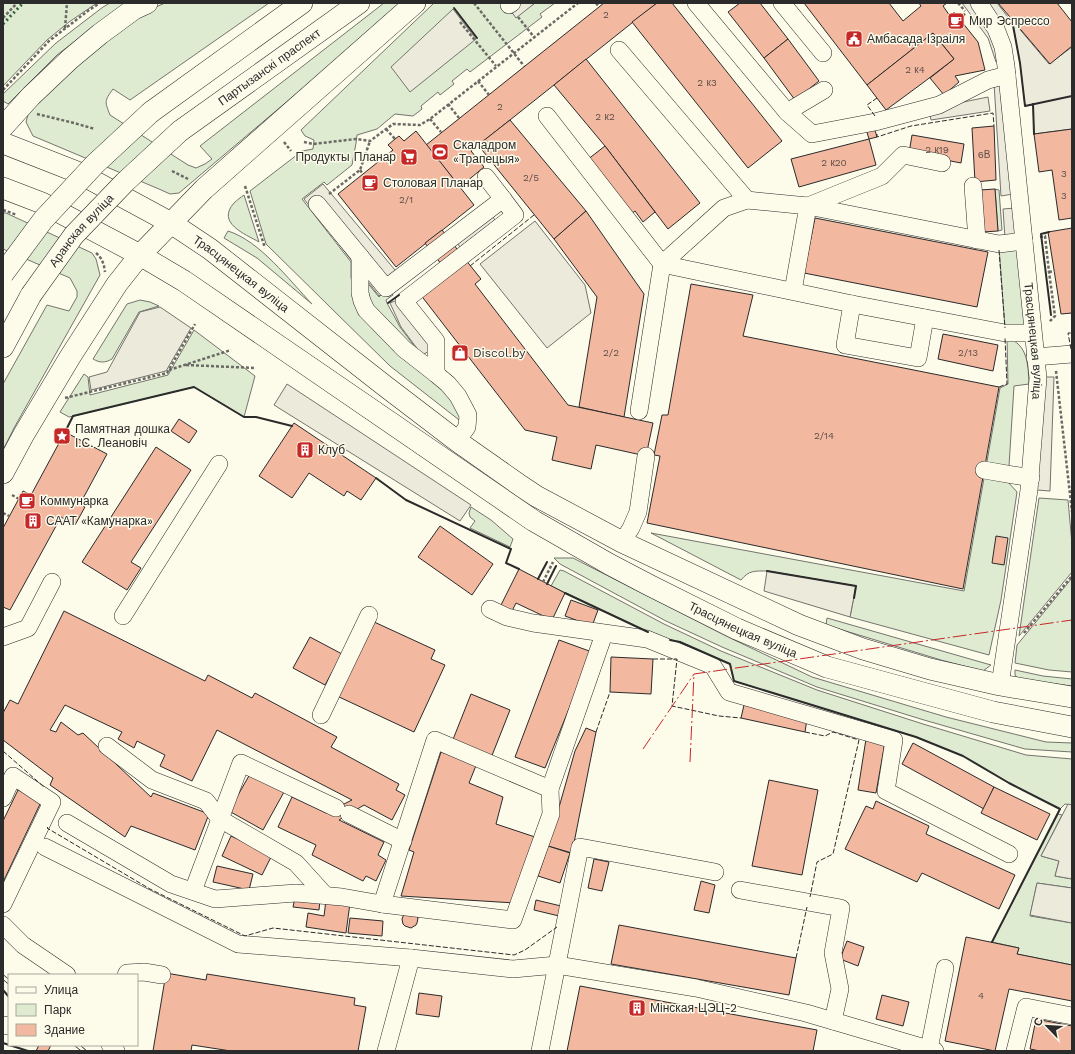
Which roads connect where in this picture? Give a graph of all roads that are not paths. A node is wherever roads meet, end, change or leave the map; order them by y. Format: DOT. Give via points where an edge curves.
graph roads {
  1 [pos="147,3"];
  2 [pos="302,3"];
  3 [pos="359,3"];
  4 [pos="415,3"];
  5 [pos="782,3"];
  6 [pos="702,5"];
  7 [pos="972,8"];
  8 [pos="619,50"];
  9 [pos="823,54"];
  10 [pos="1007,75"];
  11 [pos="824,90"];
  12 [pos="787,112"];
  13 [pos="547,116"];
  14 [pos="3,127"];
  15 [pos="180,131"];
  16 [pos="3,143"];
  17 [pos="942,163"];
  18 [pos="486,177"];
  19 [pos="973,186"];
  20 [pos="3,188"];
  21 [pos="503,199"];
  22 [pos="747,200"];
  23 [pos="317,204"];
  24 [pos="808,206"];
  25 [pos="171,223"];
  26 [pos="1035,238"];
  27 [pos="977,240"];
  28 [pos="140,255"];
  29 [pos="360,256"];
  30 [pos="662,264"];
  31 [pos="3,274"];
  32 [pos="793,291"];
  33 [pos="852,304"];
  34 [pos="925,318"];
  35 [pos="1032,333"];
  36 [pos="3,347"];
  37 [pos="1072,354"];
  38 [pos="1035,357"];
  39 [pos="436,374"];
  40 [pos="639,411"];
  41 [pos="457,441"];
  42 [pos="642,455"];
  43 [pos="445,460"];
  44 [pos="219,464"];
  45 [pos="984,470"];
  46 [pos="3,473"];
  47 [pos="1030,478"];
  48 [pos="622,542"];
  49 [pos="52,582"];
  50 [pos="490,608"];
  51 [pos="369,615"];
  52 [pos="124,616"];
  53 [pos="604,634"];
  54 [pos="3,637"];
  55 [pos="1000,685"];
  56 [pos="1072,697"];
  57 [pos="993,712"];
  58 [pos="322,715"];
  59 [pos="1072,727"];
  60 [pos="107,746"];
  61 [pos="550,789"];
  62 [pos="3,798"];
  63 [pos="220,819"];
  64 [pos="67,823"];
  65 [pos="403,841"];
  66 [pos="45,847"];
  67 [pos="1009,854"];
  68 [pos="715,872"];
  69 [pos="740,890"];
  70 [pos="193,891"];
  71 [pos="324,895"];
  72 [pos="3,904"];
  73 [pos="382,904"];
  74 [pos="3,925"];
  75 [pos="411,958"];
  76 [pos="557,965"];
  77 [pos="945,968"];
  78 [pos="66,974"];
  79 [pos="127,974"];
  80 [pos="162,975"];
  81 [pos="1072,1016"];
  82 [pos="833,1021"];
  83 [pos="932,1050"];
  84 [pos="386,1051"];
  85 [pos="540,1051"];
  86 [pos="1015,1051"];
  1 -- 14 [label="main road" via="100,34 70,59"];
  2 -- 31 [label="main road, bridge" via="151,112 95,164 43,220"];
  3 -- 15 [label="main road, Партызанскі праспект"];
  4 -- 25 [label="main road" via="204,189"];
  5 -- 9 [label="street"];
  6 -- 12 [label="street"];
  7 -- 10 [label="street, Трасцянецкая вуліца" via="996,29 1003,47"];
  8 -- 22 [label="street"];
  10 -- 12 [label="street" via="988,80 939,105 876,122 812,134"];
  10 -- 26 [label="street, Трасцянецкая вуліца"];
  11 -- 12 [label="street"];
  13 -- 30 [label="street"];
  15 -- 36 [label="main road, Аранская вуліца, bridge" via="125,182 74,235 31,295"];
  16 -- 25 [label="main road, Трасцянецкая вуліца" via="77,172"];
  17 -- 24 [label="street" via="903,155 882,176"];
  18 -- 21 [label="street"];
  19 -- 27 [label="street"];
  20 -- 28 [label="main road, Трасцянецкая вуліца" via="42,203"];
  21 -- 29 [label="street" via="386,288"];
  21 -- 39 [label="street" via="515,215 404,301 436,341"];
  22 -- 24 [label="street"];
  22 -- 30 [label="street" via="724,208"];
  23 -- 29 [label="street"];
  24 -- 27 [label="street"];
  24 -- 32 [label="street"];
  25 -- 28 [label="main road"];
  25 -- 41 [label="main road, Трасцянецкая вуліца" via="210,249"];
  26 -- 27 [label="street" via="999,244"];
  26 -- 35 [label="street, Трасцянецкая вуліца"];
  28 -- 43 [label="main road, Трасцянецкая вуліца" via="184,281"];
  28 -- 46 [label="main road" via="117,284 70,358"];
  29 -- 39 [label="street" via="360,293 366,310 404,349"];
  30 -- 32 [label="street"];
  30 -- 40 [label="street"];
  32 -- 33 [label="street"];
  33 -- 34 [label="street"];
  33 -- 34 [label="street" via="845,345 918,358"];
  34 -- 35 [label="street" via="1005,333"];
  35 -- 38 [label="street, Трасцянецкая вуліца"];
  37 -- 38 [label="street"];
  38 -- 47 [label="street, Трасцянецкая вуліца" via="1038,378"];
  39 -- 41 [label="street" via="458,396 468,415 467,427"];
  41 -- 43 [label="main road"];
  41 -- 48 [label="main road, Трасцянецкая вуліца" via="536,496"];
  42 -- 48 [label="street" via="638,512"];
  43 -- 57 [label="main road, Трасцянецкая вуліца" via="561,537 737,629 827,667"];
  44 -- 52 [label="street"];
  45 -- 47 [label="street"];
  47 -- 55 [label="street, Трасцянецкая вуліца"];
  48 -- 55 [label="main road, Трасцянецкая вуліца" via="799,625 885,656"];
  49 -- 54 [label="street" via="28,628"];
  50 -- 53 [label="street" via="507,617 533,623"];
  51 -- 58 [label="street"];
  53 -- 61 [label="street"];
  53 -- 67 [label="street" via="647,639 713,666 729,692 894,740 886,791"];
  55 -- 56 [label="main road, Трасцянецкая вуліца"];
  55 -- 57 [label="main road"];
  57 -- 59 [label="main road, Трасцянецкая вуліца"];
  60 -- 63 [label="street" via="152,780 206,801"];
  61 -- 65 [label="street" via="436,740"];
  61 -- 73 [label="street" via="551,814 513,920"];
  62 -- 72 [label="street" via="13,776 52,802"];
  63 -- 65 [label="street" via="242,762"];
  63 -- 70 [label="street"];
  63 -- 71 [label="street" via="296,863"];
  64 -- 70 [label="street" via="171,884"];
  65 -- 73 [label="street"];
  66 -- 75 [label="street" via="238,944"];
  68 -- 76 [label="street" via="580,846"];
  69 -- 82 [label="street" via="841,908 834,953 840,989"];
  70 -- 71 [label="street" via="215,899 296,892"];
  71 -- 73 [label="street"];
  74 -- 78 [label="street" via="23,945"];
  75 -- 76 [label="street" via="513,969"];
  75 -- 84 [label="street"];
  76 -- 82 [label="street" via="696,988"];
  76 -- 85 [label="street"];
  77 -- 83 [label="street"];
  79 -- 80 [label="street" via="144,972"];
  81 -- 86 [label="street" via="1026,1007"];
  82 -- 83 [label="street"];
}
